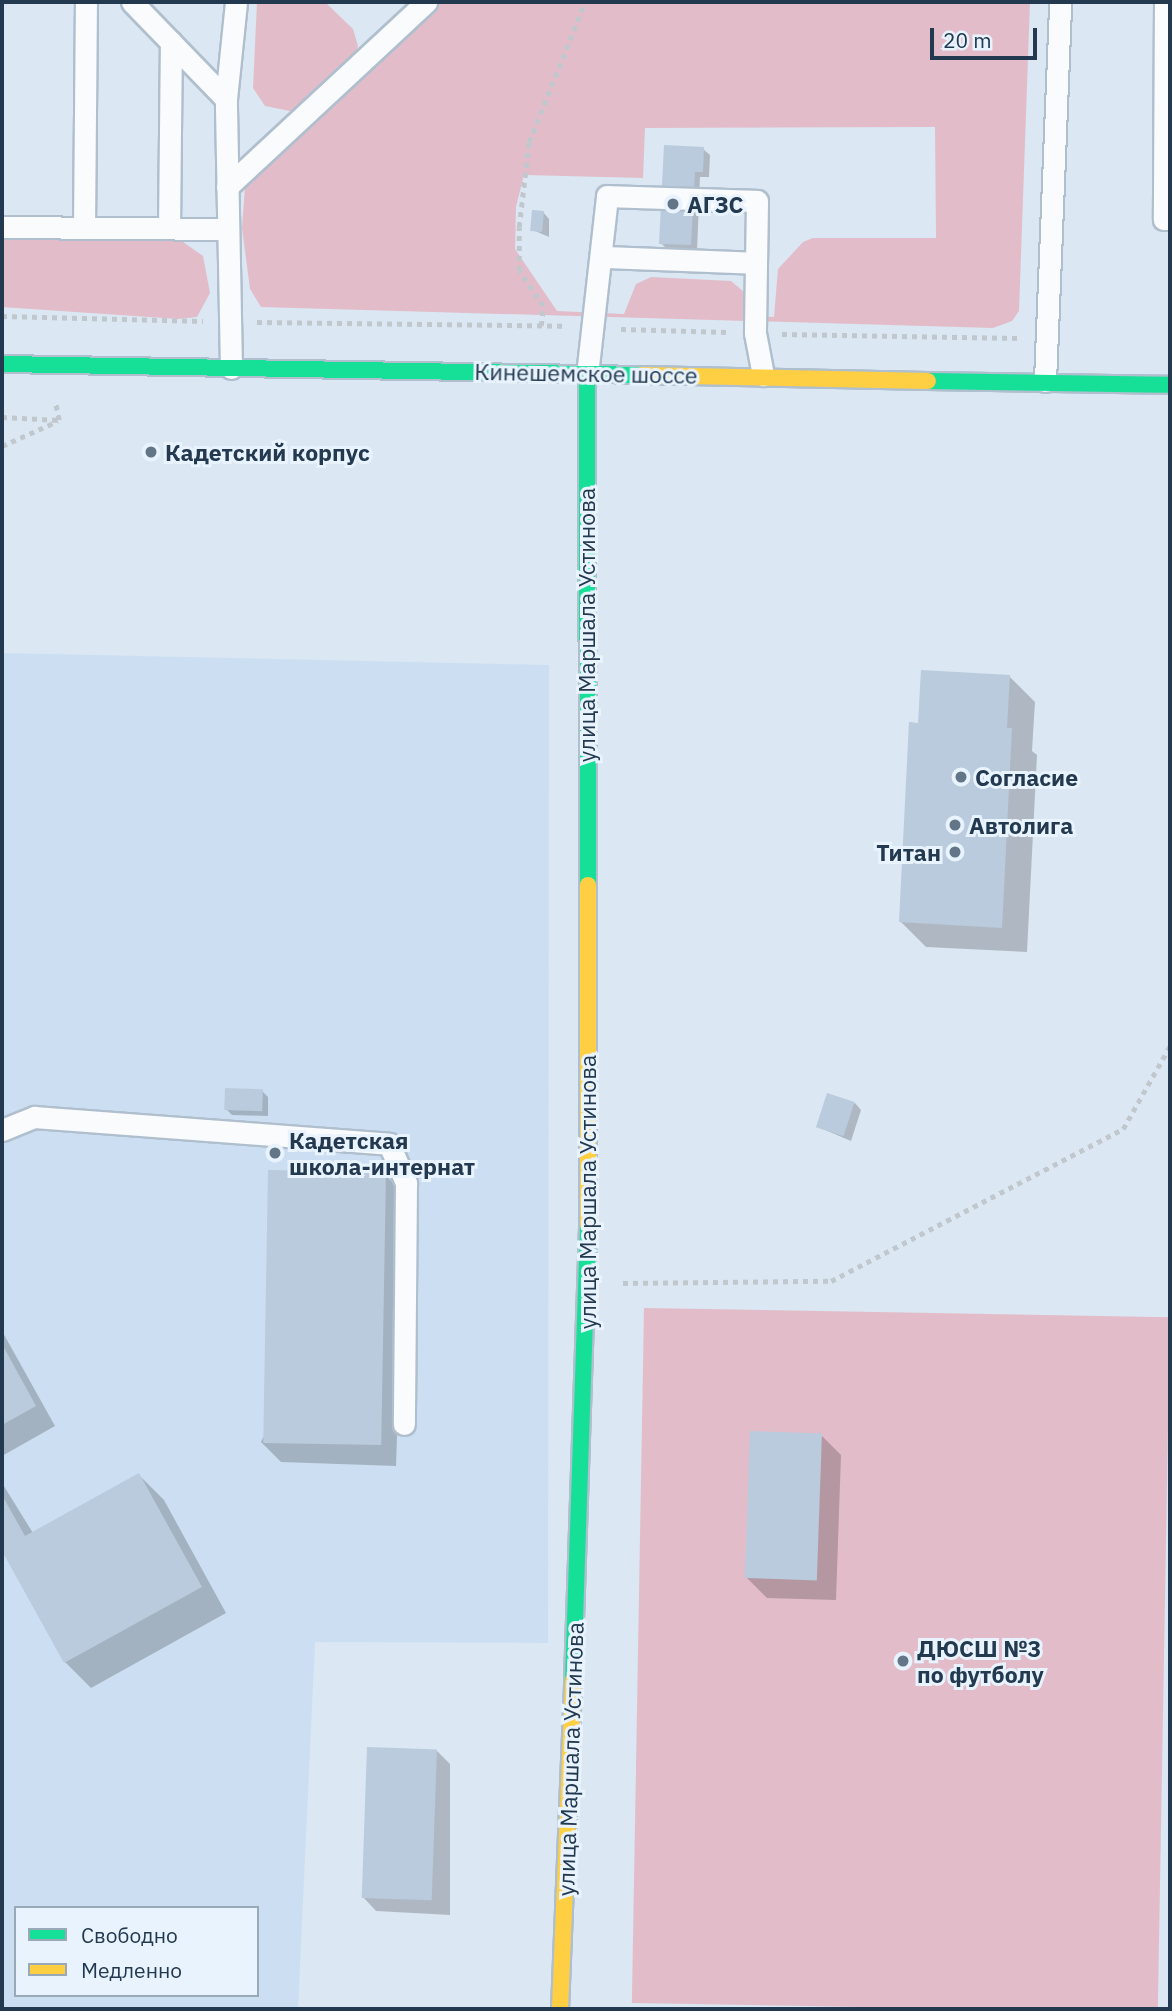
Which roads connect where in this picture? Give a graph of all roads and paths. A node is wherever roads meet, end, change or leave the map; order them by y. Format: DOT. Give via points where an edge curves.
graph roads {
  1 [pos="86,2"];
  2 [pos="132,2"];
  3 [pos="236,2"];
  4 [pos="426,2"];
  5 [pos="585,2"];
  6 [pos="1060,2"];
  7 [pos="1165,2"];
  8 [pos="171,42"];
  9 [pos="226,99"];
  10 [pos="227,187"];
  11 [pos="1170,219"];
  12 [pos="2,227"];
  13 [pos="84,228"];
  14 [pos="169,228"];
  15 [pos="227,229"];
  16 [pos="603,257"];
  17 [pos="756,263"];
  18 [pos="2,316"];
  19 [pos="230,322"];
  20 [pos="541,326"];
  21 [pos="595,328"];
  22 [pos="755,333"];
  23 [pos="1047,339"];
  24 [pos="2,364"];
  25 [pos="231,368"];
  26 [pos="763,374"];
  27 [pos="587,375"];
  28 [pos="1045,381"];
  29 [pos="1170,385"];
  30 [pos="59,420"];
  31 [pos="2,446"];
  32 [pos="1170,1046"];
  33 [pos="2,1130"];
  34 [pos="587,1284"];
  35 [pos="404,1424"];
  36 [pos="560,2009"];
  1 -- 13 [label="lane"];
  2 -- 8 [label="lane"];
  3 -- 9 [label="lane"];
  4 -- 10 [label="lane"];
  5 -- 20 [label="path" via="529,142 519,271 543,306"];
  6 -- 23 [label="lane"];
  7 -- 11 [label="lane" via="1164,219"];
  8 -- 9 [label="lane"];
  8 -- 14 [label="lane"];
  9 -- 10 [label="lane"];
  10 -- 15 [label="lane"];
  12 -- 13 [label="lane"];
  13 -- 14 [label="lane"];
  14 -- 15 [label="lane"];
  15 -- 19 [label="lane"];
  16 -- 17 [label="lane"];
  16 -- 17 [label="lane" via="607,196 757,201"];
  16 -- 21 [label="lane"];
  17 -- 22 [label="lane"];
  18 -- 19 [label="path"];
  19 -- 20 [label="path"];
  19 -- 25 [label="lane"];
  20 -- 21 [label="path"];
  21 -- 22 [label="path"];
  21 -- 27 [label="lane"];
  22 -- 23 [label="path"];
  22 -- 26 [label="lane"];
  23 -- 28 [label="lane"];
  24 -- 25 [label="street, Кинешемское шоссе"];
  25 -- 27 [label="street, Кинешемское шоссе"];
  26 -- 27 [label="street, Кинешемское шоссе"];
  26 -- 28 [label="street, Кинешемское шоссе"];
  27 -- 34 [label="street, улица Маршала Устинова"];
  28 -- 29 [label="street, Кинешемское шоссе"];
  30 -- 31 [label="path"];
  32 -- 34 [label="path" via="1124,1129 831,1281"];
  33 -- 35 [label="lane" via="34,1117 389,1144 405,1183"];
  34 -- 36 [label="street, улица Маршала Устинова"];
}
